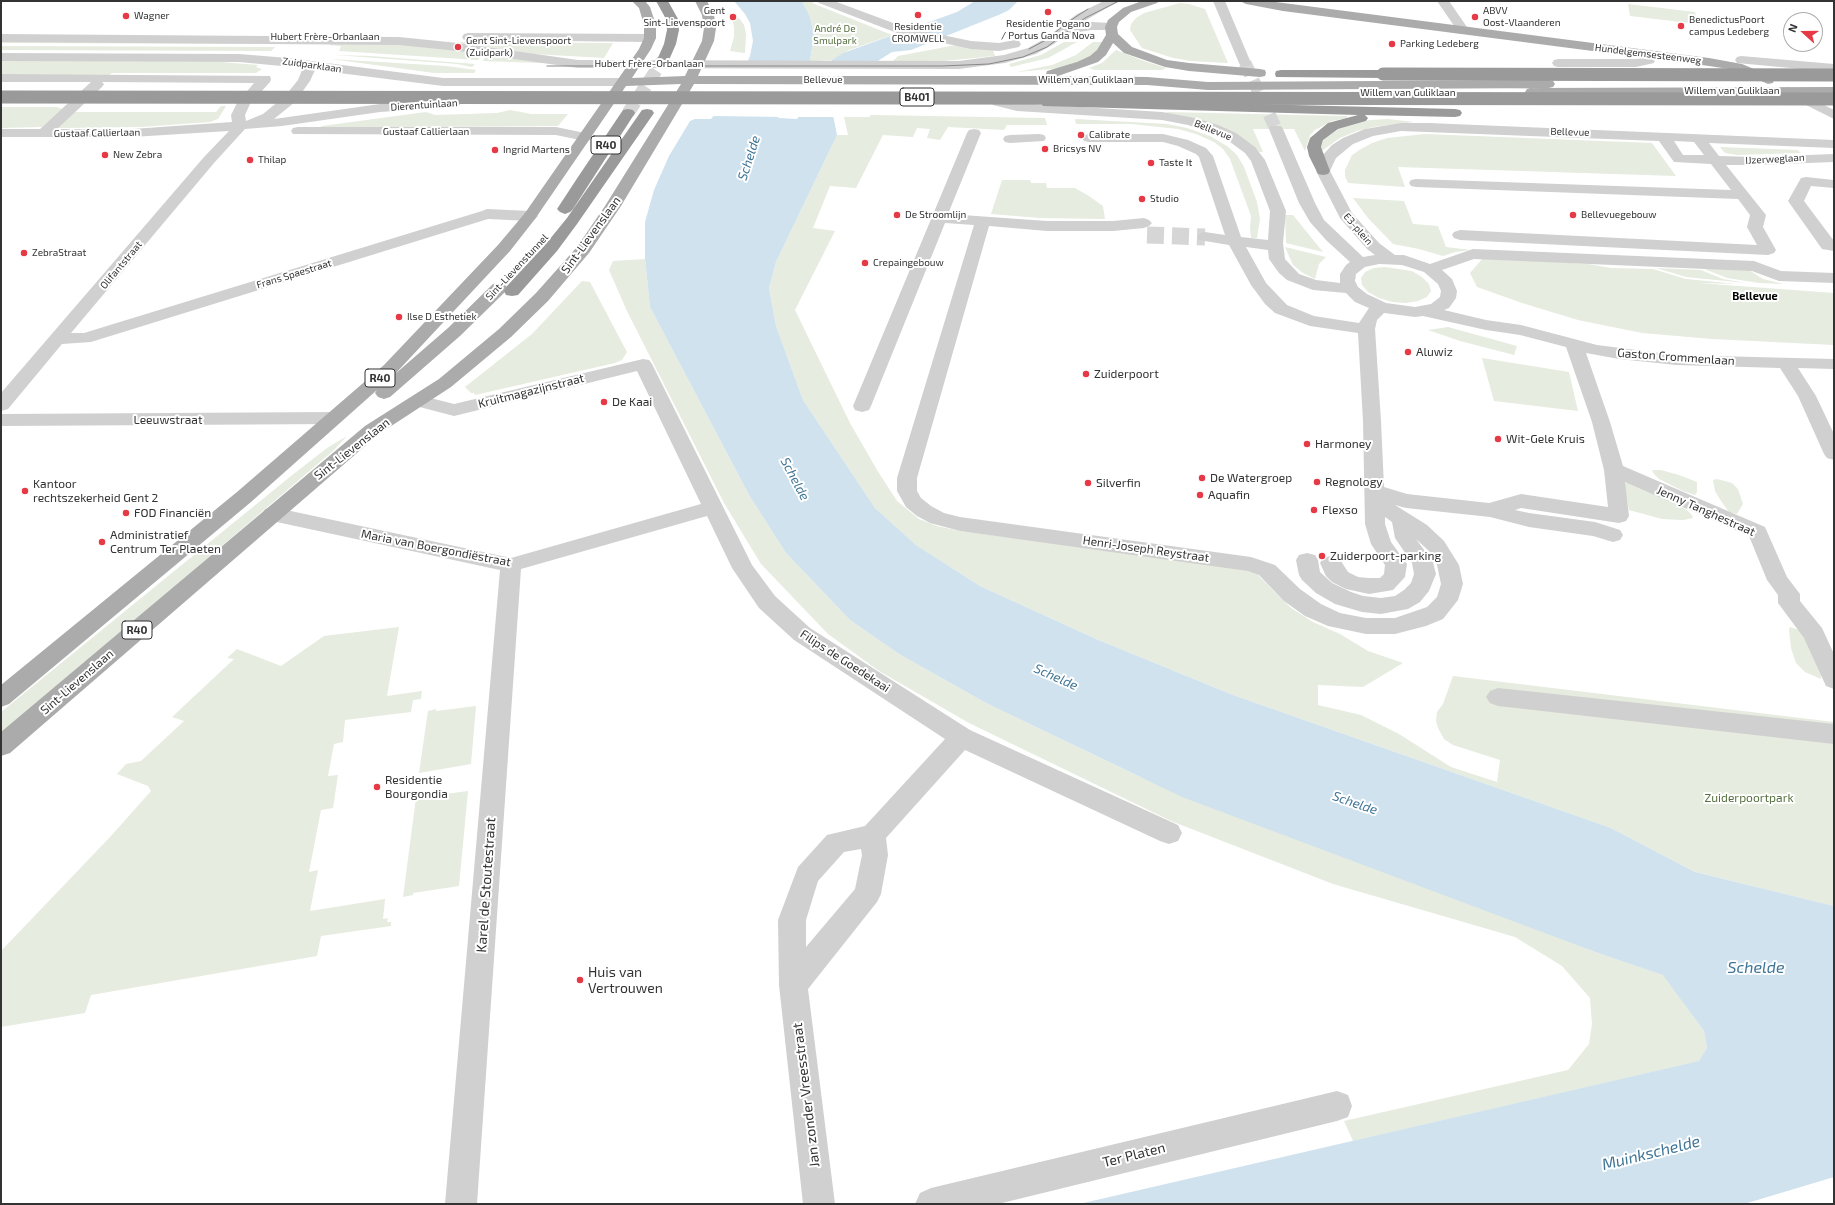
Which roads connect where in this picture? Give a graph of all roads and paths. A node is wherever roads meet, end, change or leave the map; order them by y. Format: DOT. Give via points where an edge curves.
graph roads {
  1 [pos="638,1"];
  2 [pos="662,1"];
  3 [pos="701,1"];
  4 [pos="823,1"];
  5 [pos="1113,1"];
  6 [pos="1153,1"];
  7 [pos="1218,1"];
  8 [pos="1246,1"];
  9 [pos="1443,1"];
  10 [pos="1463,30"];
  11 [pos="1111,31"];
  12 [pos="1062,32"];
  13 [pos="1488,33"];
  14 [pos="1,35"];
  15 [pos="1,38"];
  16 [pos="650,38"];
  17 [pos="1601,43"];
  18 [pos="1588,46"];
  19 [pos="1,52"];
  20 [pos="1549,52"];
  21 [pos="1650,55"];
  22 [pos="1,57"];
  23 [pos="312,59"];
  24 [pos="662,60"];
  25 [pos="1741,60"];
  26 [pos="288,62"];
  27 [pos="479,62"];
  28 [pos="549,63"];
  29 [pos="1558,63"];
  30 [pos="1245,64"];
  31 [pos="634,65"];
  32 [pos="698,65"];
  33 [pos="1834,68"];
  34 [pos="1281,74"];
  35 [pos="1834,75"];
  36 [pos="1,78"];
  37 [pos="104,78"];
  38 [pos="266,79"];
  39 [pos="690,80"];
  40 [pos="1024,80"];
  41 [pos="1148,80"];
  42 [pos="1834,80"];
  43 [pos="1771,81"];
  44 [pos="1806,81"];
  45 [pos="622,82"];
  46 [pos="1,85"];
  47 [pos="1789,91"];
  48 [pos="1832,93"];
  49 [pos="1,97"];
  50 [pos="608,102"];
  51 [pos="676,102"];
  52 [pos="998,102"];
  53 [pos="1,103"];
  54 [pos="76,103"];
  55 [pos="244,103"];
  56 [pos="1029,103"];
  57 [pos="1834,111"];
  58 [pos="1620,112"];
  59 [pos="628,113"];
  60 [pos="647,113"];
  61 [pos="1454,113"];
  62 [pos="1470,113"];
  63 [pos="1834,116"];
  64 [pos="268,124"];
  65 [pos="241,126"];
  66 [pos="1276,129"];
  67 [pos="1,133"];
  68 [pos="44,133"];
  69 [pos="108,133"];
  70 [pos="974,133"];
  71 [pos="1663,136"];
  72 [pos="585,138"];
  73 [pos="1010,138"];
  74 [pos="1039,138"];
  75 [pos="1089,138"];
  76 [pos="1698,138"];
  77 [pos="1834,144"];
  78 [pos="94,146"];
  79 [pos="1834,158"];
  80 [pos="1716,160"];
  81 [pos="1323,171"];
  82 [pos="1416,183"];
  83 [pos="1834,184"];
  84 [pos="1742,195"];
  85 [pos="530,216"];
  86 [pos="939,218"];
  87 [pos="983,222"];
  88 [pos="1200,222"];
  89 [pos="1145,229"];
  90 [pos="1460,236"];
  91 [pos="1205,237"];
  92 [pos="1235,241"];
  93 [pos="1275,246"];
  94 [pos="1834,246"];
  95 [pos="1390,259"];
  96 [pos="1360,263"];
  97 [pos="1430,269"];
  98 [pos="1293,277"];
  99 [pos="1834,278"];
  100 [pos="1259,285"];
  101 [pos="1351,289"];
  102 [pos="505,290"];
  103 [pos="1448,298"];
  104 [pos="1380,307"];
  105 [pos="1426,311"];
  106 [pos="1366,329"];
  107 [pos="1521,330"];
  108 [pos="58,339"];
  109 [pos="1574,344"];
  110 [pos="1786,363"];
  111 [pos="643,364"];
  112 [pos="1834,364"];
  113 [pos="419,401"];
  114 [pos="1810,404"];
  115 [pos="1,405"];
  116 [pos="862,406"];
  117 [pos="334,418"];
  118 [pos="1,420"];
  119 [pos="372,430"];
  120 [pos="1834,436"];
  121 [pos="1834,454"];
  122 [pos="1614,470"];
  123 [pos="1375,496"];
  124 [pos="244,497"];
  125 [pos="714,507"];
  126 [pos="1489,510"];
  127 [pos="272,514"];
  128 [pos="1402,517"];
  129 [pos="1613,535"];
  130 [pos="1307,560"];
  131 [pos="1331,563"];
  132 [pos="511,566"];
  133 [pos="1834,680"];
  134 [pos="1498,697"];
  135 [pos="1,698"];
  136 [pos="1834,734"];
  137 [pos="961,737"];
  138 [pos="1,746"];
  139 [pos="1169,833"];
  140 [pos="873,835"];
  141 [pos="793,985"];
  142 [pos="1337,1106"];
  143 [pos="461,1204"];
  144 [pos="819,1204"];
  145 [pos="930,1204"];
  1 -- 16 [label="main road" via="647,14"];
  2 -- 24 [label="highway" via="668,10 674,30"];
  3 -- 32 [label="main road, R40" via="708,15 710,28 708,41"];
  4 -- 12 [label="street" via="895,28 971,45 999,47"];
  5 -- 12 [label="street, Hubert Frère-Orbanlaan" via="1085,14"];
  6 -- 11 [label="main road" via="1127,10 1114,20"];
  7 -- 30 [label="street"];
  8 -- 10 [label="main road, Hundelgemsesteenweg"];
  9 -- 10 [label="street"];
  10 -- 13 [label="main road, Hundelgemsesteenweg"];
  11 -- 12 [label="street" via="1091,26"];
  11 -- 34 [label="main road" via="1128,50 1141,56 1189,67"];
  11 -- 40 [label="main road" via="1102,52 1094,59 1075,67"];
  12 -- 32 [label="street, Hubert Frère-Orbanlaan" via="1043,46 1006,59 959,65"];
  13 -- 17 [label="main road, Hundelgemsesteenweg" via="1512,32"];
  13 -- 18 [label="main road, Hundelgemsesteenweg"];
  14 -- 16 [label="street, Hubert Frère-Orbanlaan"];
  15 -- 28 [label="street" via="392,41 439,45"];
  16 -- 31 [label="main road, R40"];
  17 -- 18 [label="street"];
  17 -- 25 [label="main road, Hundelgemsesteenweg"];
  18 -- 20 [label="street" via="1589,51 1582,55"];
  18 -- 21 [label="main road, Hundelgemsesteenweg"];
  19 -- 23 [label="street"];
  21 -- 29 [label="street" via="1650,60 1636,63"];
  21 -- 43 [label="main road, Hundelgemsesteenweg" via="1724,64"];
  22 -- 26 [label="street, Zuidparklaan" via="239,58"];
  23 -- 26 [label="street, Zuidparklaan"];
  23 -- 45 [label="street, Zuidparklaan" via="387,76 443,82"];
  23 -- 65 [label="street" via="298,91 268,117"];
  25 -- 33 [label="street, Hundelgemsesteenweg"];
  25 -- 44 [label="main road, Hundelgemsesteenweg"];
  26 -- 38 [label="street"];
  27 -- 28 [label="street"];
  28 -- 31 [label="street, Hubert Frère-Orbanlaan"];
  31 -- 32 [label="street, Hubert Frère-Orbanlaan"];
  31 -- 45 [label="main road, R40"];
  32 -- 39 [label="main road, R40"];
  34 -- 35 [label="highway, bridge"];
  34 -- 41 [label="main road"];
  36 -- 37 [label="street"];
  37 -- 38 [label="street"];
  37 -- 54 [label="street"];
  38 -- 55 [label="street"];
  39 -- 40 [label="main road, Bellevue"];
  39 -- 45 [label="main road, Bellevue"];
  39 -- 51 [label="main road, Sint-Lievenslaan / R40"];
  40 -- 41 [label="main road, Willem van Guliklaan"];
  41 -- 43 [label="main road, Willem van Guliklaan" via="1208,86"];
  42 -- 44 [label="main road, Hundelgemsesteenweg"];
  43 -- 44 [label="main road, Hundelgemsesteenweg"];
  43 -- 47 [label="main road"];
  44 -- 48 [label="main road"];
  45 -- 50 [label="main road, R40"];
  46 -- 48 [label="highway, B401"];
  47 -- 48 [label="main road"];
  47 -- 56 [label="main road, Willem van Guliklaan" via="1050,96"];
  47 -- 63 [label="street"];
  48 -- 49 [label="highway, B401, bridge"];
  50 -- 51 [label="main road, Bellevue"];
  50 -- 64 [label="street, Dierentuinlaan" via="419,104"];
  50 -- 72 [label="main road, R40"];
  51 -- 52 [label="main road, Bellevue"];
  51 -- 113 [label="main road, Sint-Lievenslaan / R40" via="614,206 562,276 505,332"];
  52 -- 56 [label="main road, Bellevue"];
  52 -- 93 [label="street, Bellevue" via="1017,107 1162,116 1190,121 1232,136 1250,150 1258,160 1264,175 1278,211"];
  53 -- 54 [label="street"];
  54 -- 55 [label="street"];
  54 -- 68 [label="street"];
  55 -- 65 [label="street" via="238,115"];
  56 -- 61 [label="highway"];
  57 -- 58 [label="highway"];
  59 -- 102 [label="highway, Sint-Lievenstunnel / R40" via="561,217"];
  60 -- 102 [label="highway, Sint-Lievenstunnel / R40" via="551,248"];
  61 -- 62 [label="highway"];
  61 -- 81 [label="highway" via="1371,117 1333,126 1317,138 1314,147"];
  64 -- 65 [label="street, Dierentuinlaan"];
  64 -- 72 [label="street, Gustaaf Callierlaan" via="292,131 556,131"];
  65 -- 69 [label="street, Gustaaf Callierlaan"];
  65 -- 108 [label="street, Olifantstraat"];
  66 -- 96 [label="street" via="1307,203 1318,222"];
  67 -- 68 [label="street, Gustaaf Callierlaan"];
  68 -- 69 [label="street, Gustaaf Callierlaan"];
  69 -- 78 [label="street"];
  70 -- 86 [label="street"];
  71 -- 76 [label="street, Bellevue"];
  71 -- 80 [label="street" via="1679,159"];
  71 -- 81 [label="street, Bellevue" via="1401,127 1370,132 1348,141 1330,156"];
  72 -- 85 [label="main road, R40"];
  73 -- 74 [label="street"];
  75 -- 92 [label="street" via="1163,138 1201,151 1206,156"];
  76 -- 77 [label="street, Bellevue"];
  76 -- 80 [label="street"];
  79 -- 80 [label="street, IJzerweglaan"];
  80 -- 84 [label="street"];
  81 -- 95 [label="street, E3-plein" via="1345,215 1373,246"];
  82 -- 84 [label="street"];
  83 -- 94 [label="street" via="1806,181 1796,201 1828,246"];
  84 -- 90 [label="street" via="1758,215 1755,227 1768,250"];
  85 -- 108 [label="street, Frans Spaestraat" via="487,214 86,338"];
  85 -- 117 [label="main road, R40" via="504,248 417,342"];
  86 -- 87 [label="street"];
  86 -- 116 [label="street"];
  87 -- 89 [label="street"];
  87 -- 128 [label="street, Henri-Joseph Reystraat" via="907,478 907,491 913,502 924,511 937,518 960,524 1251,564 1267,570 1292,595 1313,610 1336,620 1366,626 1395,626 1418,620 1435,613 1447,600 1452,584 1448,565 1437,546"];
  88 -- 92 [label="street" via="1216,227"];
  91 -- 92 [label="street"];
  92 -- 93 [label="street"];
  92 -- 100 [label="street"];
  93 -- 98 [label="street, Bellevue" via="1277,258"];
  95 -- 96 [label="street"];
  95 -- 97 [label="street" via="1404,260"];
  96 -- 101 [label="street" via="1348,274 1347,281"];
  97 -- 99 [label="street" via="1473,254 1754,266 1779,276"];
  97 -- 103 [label="street" via="1446,282"];
  98 -- 100 [label="street"];
  98 -- 101 [label="street, Bellevue" via="1318,286"];
  100 -- 106 [label="street" via="1270,300 1293,316 1326,325"];
  101 -- 104 [label="street, Gaston Crommenlaan" via="1361,298"];
  102 -- 119 [label="main road, Sint-Lievenstunnel / R40" via="391,405"];
  102 -- 124 [label="main road, Sint-Lievenstunnel / R40" via="319,445"];
  103 -- 105 [label="street, Gaston Crommenlaan" via="1443,304"];
  103 -- 107 [label="street, Gaston Crommenlaan"];
  104 -- 105 [label="street, Gaston Crommenlaan" via="1403,312"];
  104 -- 106 [label="street" via="1369,319"];
  105 -- 107 [label="street, Gaston Crommenlaan"];
  106 -- 123 [label="street"];
  107 -- 109 [label="street, Gaston Crommenlaan"];
  108 -- 115 [label="street, Olifantstraat"];
  109 -- 110 [label="street, Gaston Crommenlaan" via="1666,366"];
  109 -- 122 [label="street" via="1601,401"];
  110 -- 112 [label="street, Gaston Crommenlaan"];
  110 -- 114 [label="street"];
  111 -- 113 [label="street, Kruitmagazijnstraat" via="454,410"];
  111 -- 125 [label="street, Filips de Goedekaai"];
  113 -- 119 [label="main road, Sint-Lievenslaan / R40"];
  114 -- 120 [label="street"];
  114 -- 121 [label="street"];
  117 -- 118 [label="street, Leeuwstraat"];
  117 -- 124 [label="main road, R40"];
  119 -- 127 [label="main road, Sint-Lievenslaan / R40"];
  122 -- 126 [label="street" via="1619,516 1520,501"];
  122 -- 133 [label="street, Jenny Tanghestraat" via="1758,532 1778,580 1789,594 1789,603 1814,634"];
  123 -- 126 [label="street"];
  123 -- 128 [label="street, Henri-Joseph Reystraat"];
  123 -- 131 [label="street" via="1377,536 1396,564 1394,577 1385,585 1354,584 1340,577"];
  124 -- 135 [label="main road, R40"];
  125 -- 132 [label="street, Maria van Boergondiëstraat"];
  125 -- 137 [label="street, Filips de Goedekaai" via="743,568 767,602 802,634"];
  126 -- 129 [label="street" via="1529,520 1604,531"];
  127 -- 132 [label="street, Maria van Boergondiëstraat"];
  127 -- 138 [label="main road, Sint-Lievenslaan / R40"];
  128 -- 130 [label="street" via="1405,538 1422,562 1425,574 1421,586 1412,596 1400,603 1381,606 1343,598 1324,588 1310,575"];
  132 -- 143 [label="street, Karel de Stoutestraat"];
  134 -- 136 [label="street"];
  137 -- 139 [label="street, Filips de Goedekaai"];
  137 -- 140 [label="street"];
  140 -- 141 [label="street" via="875,855 867,894"];
  140 -- 141 [label="street, Jan zonder Vreesstraat" via="836,843 807,875 792,920"];
  141 -- 144 [label="street, Jan zonder Vreesstraat"];
  142 -- 145 [label="street, Ter Platen"];
}
